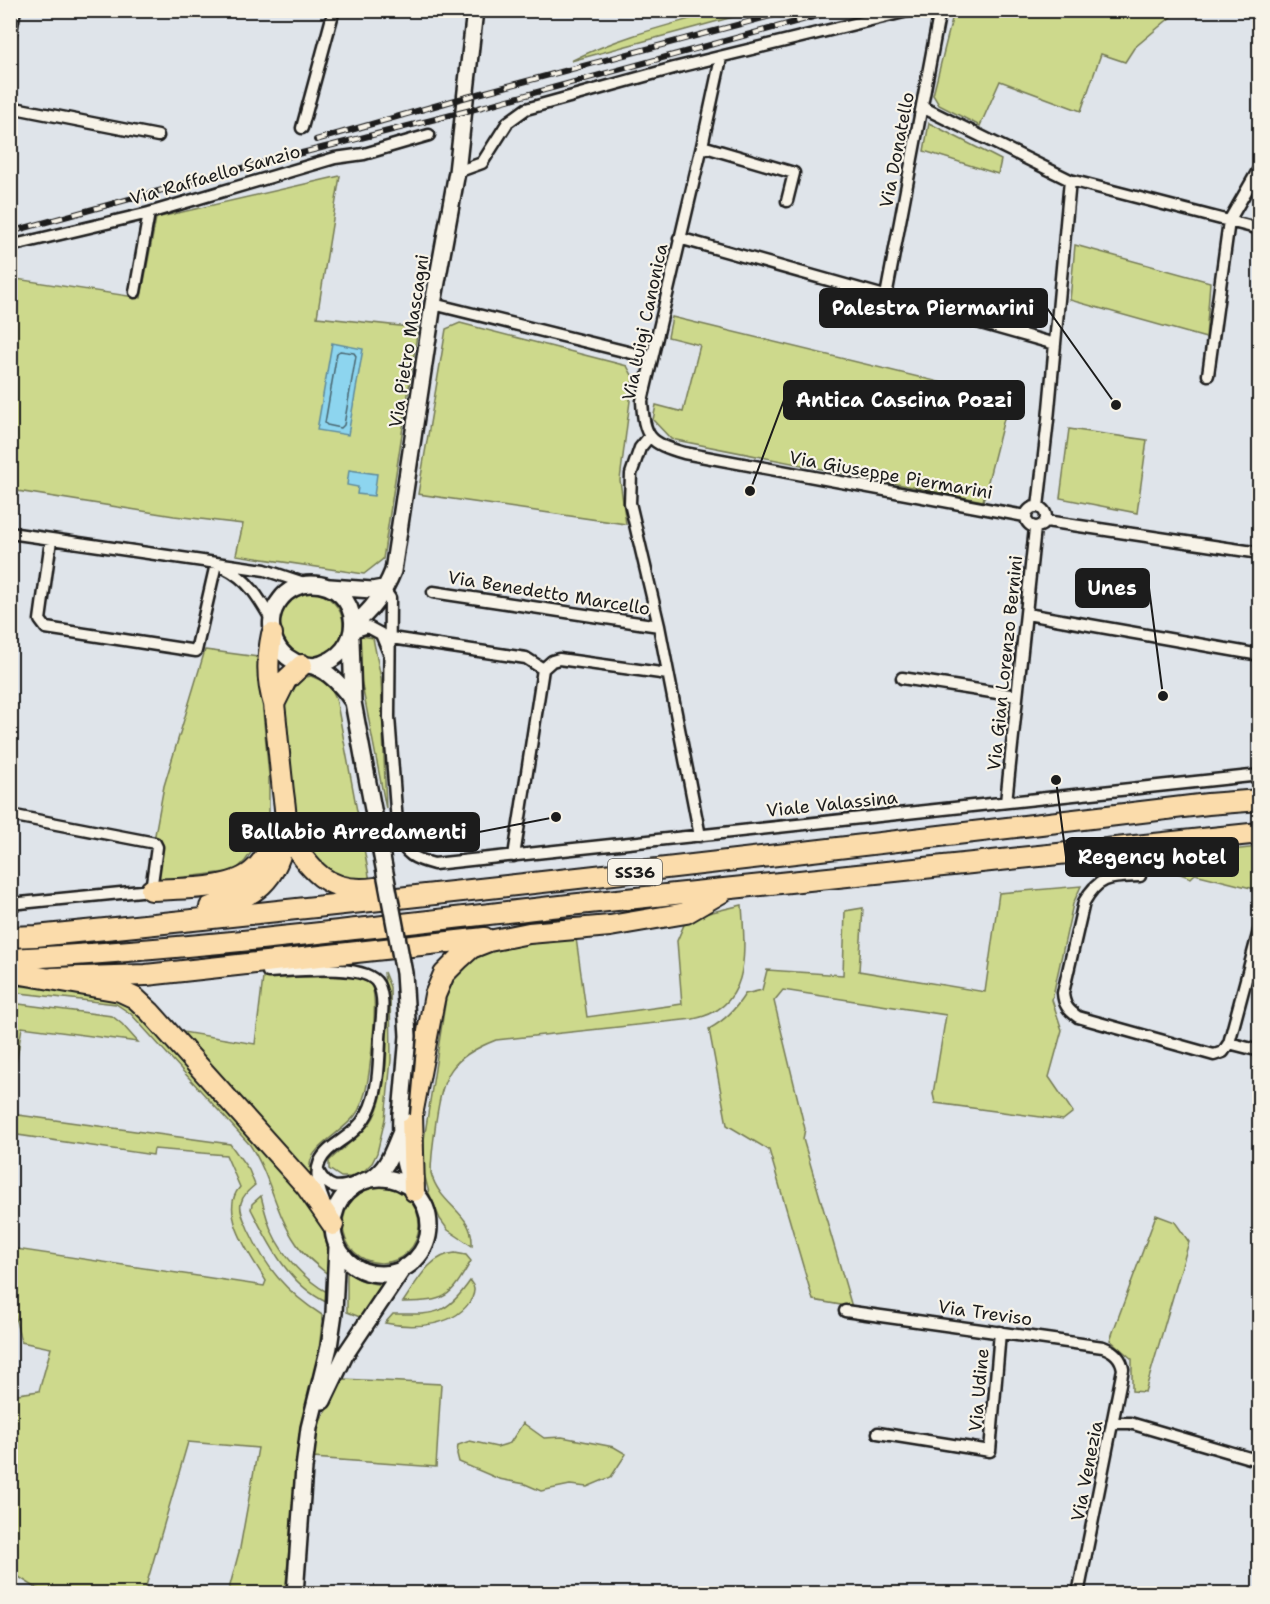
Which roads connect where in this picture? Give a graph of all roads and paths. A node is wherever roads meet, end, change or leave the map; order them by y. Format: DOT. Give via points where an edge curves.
graph roads {
  1 [pos="15,10"];
  2 [pos="475,10"];
  3 [pos="912,10"];
  4 [pos="940,10"];
  5 [pos="334,11"];
  6 [pos="10,36"];
  7 [pos="721,58"];
  8 [pos="10,107"];
  9 [pos="922,107"];
  10 [pos="302,128"];
  11 [pos="429,135"];
  12 [pos="158,136"];
  13 [pos="702,146"];
  14 [pos="1260,167"];
  15 [pos="457,172"];
  16 [pos="1070,180"];
  17 [pos="787,201"];
  18 [pos="149,213"];
  19 [pos="1229,221"];
  20 [pos="1260,229"];
  21 [pos="679,238"];
  22 [pos="10,246"];
  23 [pos="135,292"];
  24 [pos="886,296"];
  25 [pos="433,304"];
  26 [pos="1055,344"];
  27 [pos="652,358"];
  28 [pos="1208,375"];
  29 [pos="650,436"];
  30 [pos="1038,507"];
  31 [pos="1025,516"];
  32 [pos="1046,520"];
  33 [pos="1035,528"];
  34 [pos="10,533"];
  35 [pos="51,540"];
  36 [pos="1260,553"];
  37 [pos="216,564"];
  38 [pos="307,584"];
  39 [pos="329,587"];
  40 [pos="383,588"];
  41 [pos="433,592"];
  42 [pos="1028,614"];
  43 [pos="659,626"];
  44 [pos="272,627"];
  45 [pos="352,632"];
  46 [pos="391,638"];
  47 [pos="389,655"];
  48 [pos="1260,655"];
  49 [pos="308,665"];
  50 [pos="543,669"];
  51 [pos="668,674"];
  52 [pos="902,678"];
  53 [pos="1017,696"];
  54 [pos="353,702"];
  55 [pos="274,704"];
  56 [pos="1260,775"];
  57 [pos="1260,800"];
  58 [pos="1006,802"];
  59 [pos="10,815"];
  60 [pos="285,822"];
  61 [pos="1260,833"];
  62 [pos="700,836"];
  63 [pos="514,856"];
  64 [pos="668,868"];
  65 [pos="1140,876"];
  66 [pos="729,888"];
  67 [pos="151,890"];
  68 [pos="10,904"];
  69 [pos="1260,927"];
  70 [pos="102,929"];
  71 [pos="529,933"];
  72 [pos="10,937"];
  73 [pos="10,959"];
  74 [pos="10,972"];
  75 [pos="268,972"];
  76 [pos="52,978"];
  77 [pos="1229,1043"];
  78 [pos="1260,1051"];
  79 [pos="400,1134"];
  80 [pos="318,1170"];
  81 [pos="368,1180"];
  82 [pos="414,1191"];
  83 [pos="333,1225"];
  84 [pos="337,1246"];
  85 [pos="404,1267"];
  86 [pos="845,1311"];
  87 [pos="1000,1332"];
  88 [pos="1118,1355"];
  89 [pos="1113,1423"];
  90 [pos="309,1428"];
  91 [pos="878,1434"];
  92 [pos="1260,1461"];
  93 [pos="295,1593"];
  94 [pos="1078,1593"];
  1 -- 6 [label="street"];
  2 -- 15 [label="main road, Via Pietro Mascagni"];
  3 -- 7 [label="street"];
  4 -- 9 [label="street, Via Donatello"];
  5 -- 10 [label="street"];
  7 -- 13 [label="street, Via Luigi Canonica"];
  7 -- 15 [label="street" via="526,109 507,122 482,163"];
  8 -- 12 [label="street"];
  9 -- 16 [label="street"];
  9 -- 24 [label="street, Via Donatello"];
  11 -- 18 [label="street, Via Raffaello Sanzio" via="364,154 335,158"];
  13 -- 17 [label="street" via="794,173"];
  13 -- 21 [label="street, Via Luigi Canonica"];
  14 -- 19 [label="street"];
  15 -- 25 [label="main road, Via Pietro Mascagni"];
  16 -- 19 [label="street"];
  16 -- 26 [label="street"];
  18 -- 22 [label="street, Via Raffaello Sanzio"];
  18 -- 23 [label="street"];
  19 -- 20 [label="street"];
  19 -- 28 [label="street"];
  21 -- 24 [label="street"];
  21 -- 27 [label="street, Via Luigi Canonica"];
  24 -- 26 [label="street"];
  25 -- 27 [label="street"];
  25 -- 40 [label="main road, Via Pietro Mascagni" via="393,571"];
  26 -- 30 [label="street"];
  27 -- 29 [label="street, Via Luigi Canonica" via="642,401 643,424"];
  29 -- 31 [label="street, Via Giuseppe Piermarini" via="661,447 684,453"];
  29 -- 43 [label="street" via="640,448 631,474 630,503"];
  30 -- 31 [label="street" via="1028,510"];
  30 -- 32 [label="street" via="1045,512"];
  31 -- 33 [label="street"];
  32 -- 33 [label="street"];
  32 -- 36 [label="street"];
  33 -- 42 [label="street, Via Gian Lorenzo Bernini"];
  34 -- 35 [label="street"];
  35 -- 37 [label="street"];
  35 -- 37 [label="street" via="40,620 46,628 196,651"];
  37 -- 38 [label="street" via="265,570"];
  37 -- 44 [label="street" via="236,574 257,594"];
  38 -- 39 [label="main road"];
  38 -- 44 [label="main road" via="283,596 273,611"];
  39 -- 40 [label="main road"];
  39 -- 45 [label="main road" via="347,602"];
  40 -- 45 [label="main road, Via Pietro Mascagni"];
  40 -- 46 [label="street" via="390,598"];
  41 -- 43 [label="street, Via Benedetto Marcello"];
  42 -- 48 [label="street"];
  42 -- 53 [label="street, Via Gian Lorenzo Bernini"];
  43 -- 51 [label="street"];
  44 -- 49 [label="main road" via="276,645 283,654"];
  44 -- 55 [label="highway" via="267,666"];
  45 -- 47 [label="street" via="368,627 381,634"];
  45 -- 49 [label="main road, Via Pietro Mascagni" via="345,650 336,658 325,664"];
  45 -- 54 [label="main road"];
  46 -- 47 [label="street"];
  46 -- 50 [label="street" via="526,658"];
  47 -- 63 [label="street, Viale Valassina" via="389,717 402,847 409,856 434,864"];
  49 -- 54 [label="main road" via="346,690"];
  49 -- 55 [label="highway" via="286,680"];
  50 -- 51 [label="street" via="559,658"];
  50 -- 63 [label="street"];
  51 -- 62 [label="street"];
  52 -- 53 [label="street"];
  53 -- 58 [label="street, Via Gian Lorenzo Bernini"];
  54 -- 79 [label="main road, bridge" via="404,973 408,1036"];
  55 -- 60 [label="highway"];
  56 -- 58 [label="street, Viale Valassina"];
  57 -- 64 [label="highway, SS36"];
  58 -- 62 [label="street, Viale Valassina"];
  59 -- 67 [label="street" via="155,843"];
  60 -- 64 [label="highway" via="302,858 316,873 343,889 560,868"];
  60 -- 67 [label="highway" via="256,869 246,877 218,885"];
  60 -- 70 [label="highway" via="279,859 272,873 252,893 234,903"];
  61 -- 66 [label="highway, SS36"];
  62 -- 63 [label="street, Viale Valassina"];
  64 -- 70 [label="highway, SS36"];
  65 -- 77 [label="street" via="1113,876 1100,881 1084,902 1063,993 1068,1011 1214,1055 1223,1052"];
  66 -- 71 [label="highway" via="686,913 610,926"];
  66 -- 73 [label="highway, SS36" via="366,928"];
  67 -- 68 [label="street"];
  69 -- 77 [label="street"];
  70 -- 72 [label="highway, SS36"];
  71 -- 76 [label="highway" via="146,975"];
  71 -- 82 [label="highway" via="471,948 444,974 435,995 412,1115"];
  74 -- 76 [label="highway"];
  75 -- 80 [label="street" via="351,970 378,982 381,995 376,1088 368,1112 355,1129 327,1150"];
  76 -- 83 [label="highway" via="120,991 135,998 306,1186"];
  77 -- 78 [label="street"];
  79 -- 81 [label="main road" via="387,1165"];
  79 -- 82 [label="main road" via="404,1166"];
  80 -- 81 [label="street" via="325,1182 337,1188"];
  80 -- 83 [label="street" via="322,1197"];
  81 -- 82 [label="main road" via="399,1181"];
  81 -- 83 [label="main road" via="344,1195"];
  82 -- 85 [label="main road" via="427,1212 429,1228 422,1251"];
  83 -- 84 [label="main road"];
  84 -- 85 [label="main road" via="351,1263 370,1272 391,1272"];
  84 -- 90 [label="main road" via="331,1336"];
  85 -- 90 [label="main road" via="345,1355"];
  86 -- 87 [label="street, Via Treviso"];
  87 -- 88 [label="street, Via Treviso" via="1103,1347"];
  87 -- 91 [label="street, Via Udine" via="990,1451"];
  88 -- 89 [label="street, Via Venezia" via="1123,1369"];
  89 -- 92 [label="street" via="1130,1423"];
  89 -- 94 [label="street, Via Venezia"];
  90 -- 93 [label="main road"];
}
